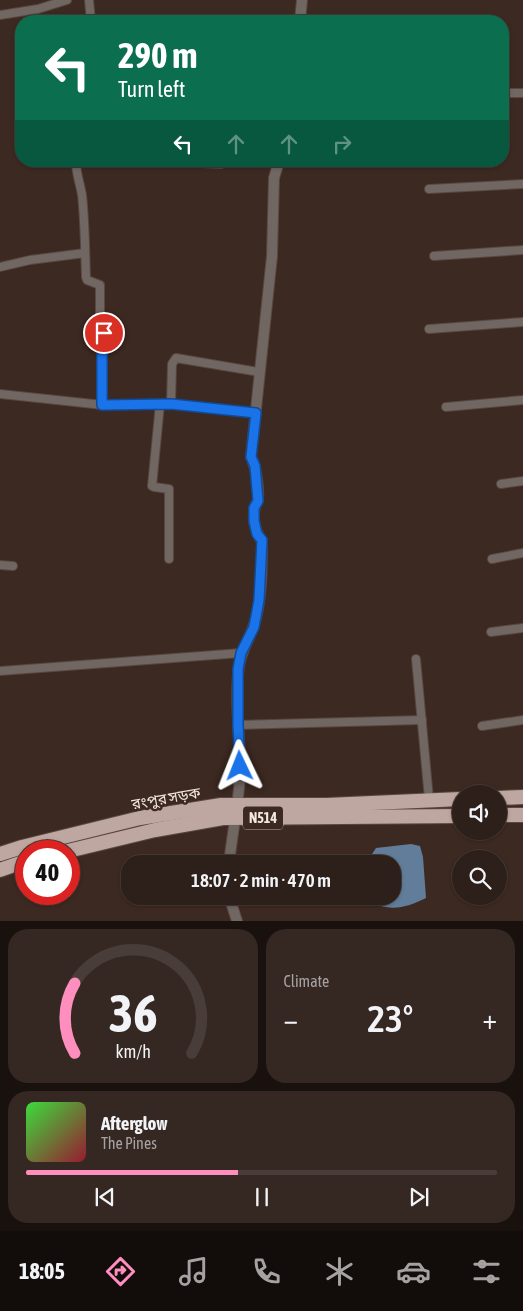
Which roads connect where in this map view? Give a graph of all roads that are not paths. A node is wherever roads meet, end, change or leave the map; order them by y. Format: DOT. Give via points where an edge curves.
graph roads {
  1 [pos="67,0"];
  2 [pos="89,0"];
  3 [pos="302,0"];
  4 [pos="0,15"];
  5 [pos="90,15"];
  6 [pos="301,15"];
  7 [pos="509,93"];
  8 [pos="523,93"];
  9 [pos="76,167"];
  10 [pos="277,167"];
  11 [pos="523,184"];
  12 [pos="429,189"];
  13 [pos="523,250"];
  14 [pos="85,253"];
  15 [pos="434,256"];
  16 [pos="0,267"];
  17 [pos="523,322"];
  18 [pos="429,328"];
  19 [pos="259,372"];
  20 [pos="0,394"];
  21 [pos="523,400"];
  22 [pos="160,404"];
  23 [pos="171,404"];
  24 [pos="102,405"];
  25 [pos="446,407"];
  26 [pos="256,413"];
  27 [pos="523,481"];
  28 [pos="501,484"];
  29 [pos="523,553"];
  30 [pos="492,558"];
  31 [pos="169,559"];
  32 [pos="0,565"];
  33 [pos="12,566"];
  34 [pos="523,628"];
  35 [pos="491,632"];
  36 [pos="241,653"];
  37 [pos="416,659"];
  38 [pos="0,671"];
  39 [pos="422,720"];
  40 [pos="523,720"];
  41 [pos="238,725"];
  42 [pos="482,726"];
  43 [pos="523,797"];
  44 [pos="507,798"];
  45 [pos="452,799"];
  46 [pos="428,800"];
  47 [pos="238,804"];
  48 [pos="507,815"];
  49 [pos="452,816"];
  50 [pos="523,816"];
  51 [pos="236,818"];
  52 [pos="80,848"];
  53 [pos="0,854"];
  54 [pos="231,855"];
  55 [pos="15,865"];
  56 [pos="0,870"];
  57 [pos="233,905"];
  58 [pos="237,921"];
  1 -- 4 [label="street" via="38,10"];
  2 -- 5 [label="street"];
  3 -- 6 [label="street"];
  7 -- 8 [label="street"];
  9 -- 14 [label="street" via="82,194"];
  10 -- 19 [label="street" via="274,178 273,248"];
  11 -- 12 [label="street"];
  13 -- 15 [label="street"];
  14 -- 16 [label="street"];
  14 -- 24 [label="street" via="87,280 100,285 100,318 96,331 104,333"];
  17 -- 18 [label="street"];
  19 -- 23 [label="street" via="176,358 172,364"];
  19 -- 26 [label="street"];
  20 -- 24 [label="street"];
  21 -- 25 [label="street"];
  22 -- 23 [label="street"];
  22 -- 24 [label="street"];
  22 -- 31 [label="street" via="152,486 169,489"];
  23 -- 26 [label="street"];
  26 -- 36 [label="street" via="251,457 255,466 258,501 254,508 254,521 262,540 259,600 254,627"];
  27 -- 28 [label="street"];
  29 -- 30 [label="street"];
  32 -- 33 [label="street"];
  34 -- 35 [label="street"];
  36 -- 38 [label="street"];
  36 -- 41 [label="street"];
  37 -- 39 [label="street"];
  39 -- 41 [label="street"];
  39 -- 46 [label="street"];
  40 -- 42 [label="street"];
  41 -- 47 [label="street"];
  43 -- 44 [label="highway"];
  45 -- 46 [label="highway, রংপুর সড়ক / N514"];
  46 -- 47 [label="highway, রংপুর সড়ক / N514" via="327,805"];
  47 -- 51 [label="street"];
  47 -- 53 [label="highway, রংপুর সড়ক / N514" via="140,818"];
  48 -- 50 [label="highway"];
  49 -- 51 [label="highway, রংপুর সড়ক / N514"];
  51 -- 52 [label="highway, রংপুর সড়ক / N514" via="155,830"];
  51 -- 54 [label="street"];
  55 -- 56 [label="highway"];
  57 -- 58 [label="street"];
}
